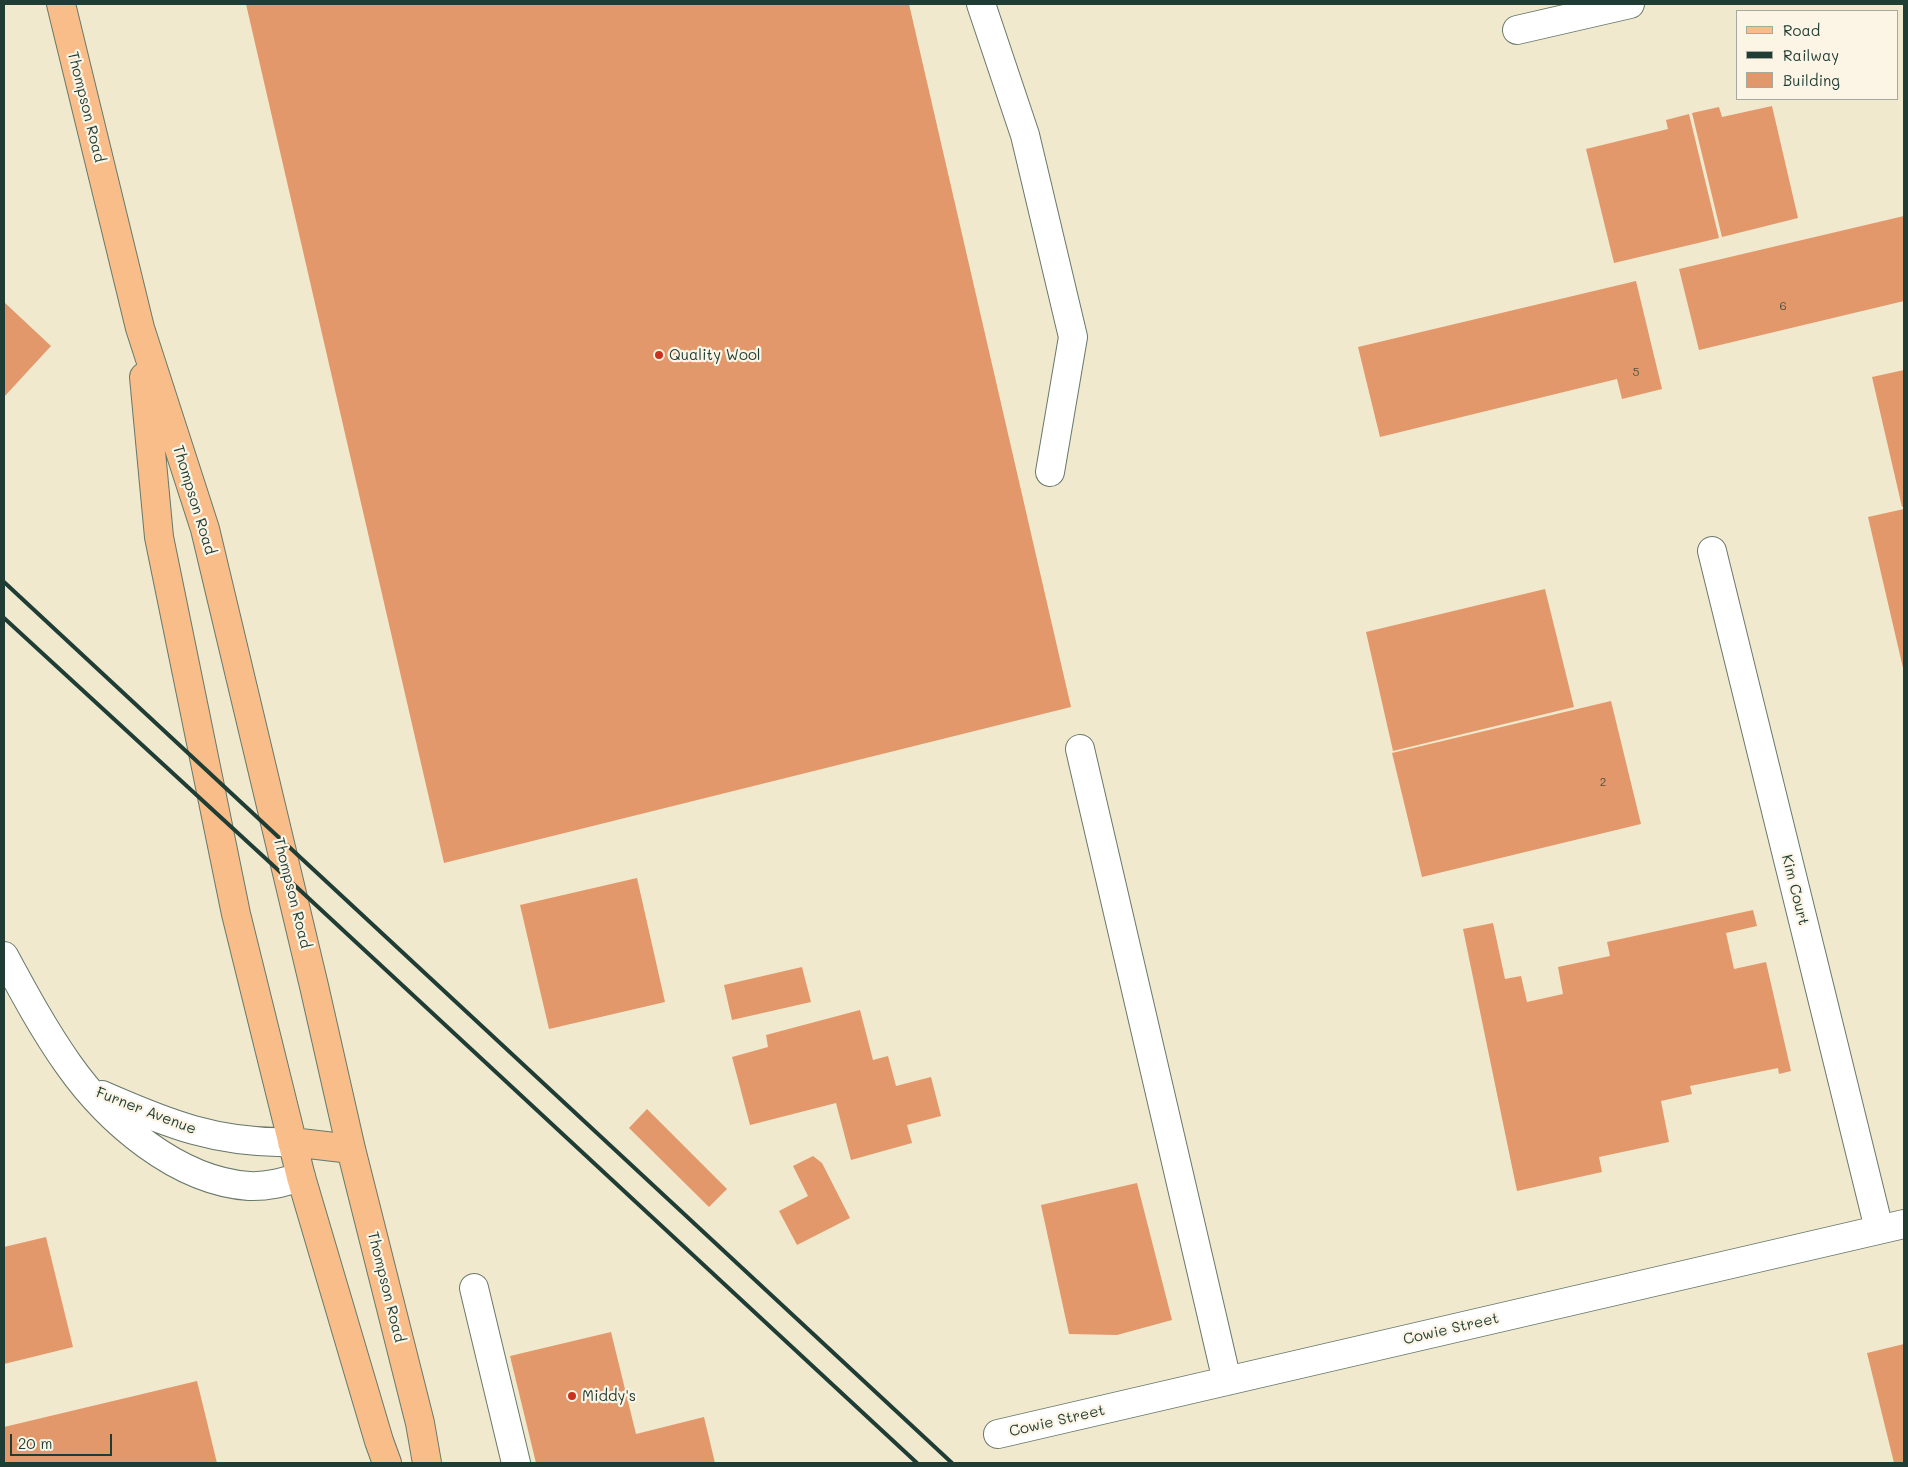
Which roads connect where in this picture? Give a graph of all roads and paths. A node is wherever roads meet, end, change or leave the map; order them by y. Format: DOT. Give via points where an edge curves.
graph roads {
  1 [pos="61,4"];
  2 [pos="981,4"];
  3 [pos="1630,4"];
  4 [pos="1517,30"];
  5 [pos="140,328"];
  6 [pos="1050,472"];
  7 [pos="1712,551"];
  8 [pos="1080,749"];
  9 [pos="4,956"];
  10 [pos="89,1089"];
  11 [pos="292,1142"];
  12 [pos="351,1149"];
  13 [pos="301,1177"];
  14 [pos="1892,1226"];
  15 [pos="474,1288"];
  16 [pos="1227,1381"];
  17 [pos="998,1434"];
  18 [pos="387,1463"];
  19 [pos="427,1463"];
  20 [pos="516,1463"];
  1 -- 5 [label="main road, Thompson Road"];
  2 -- 6 [label="street" via="1025,135 1073,336"];
  3 -- 4 [label="street"];
  5 -- 11 [label="main road, Thompson Road" via="159,537 236,914"];
  5 -- 12 [label="main road, Thompson Road" via="205,529"];
  7 -- 14 [label="street, Kim Court"];
  8 -- 16 [label="street"];
  9 -- 10 [label="street, Furner Avenue" via="29,1004"];
  10 -- 11 [label="street, Furner Avenue" via="162,1121 197,1132 243,1141"];
  10 -- 13 [label="street, Furner Avenue" via="133,1133 162,1156 189,1170 219,1181 249,1186"];
  11 -- 12 [label="main road"];
  11 -- 13 [label="main road, Thompson Road"];
  12 -- 13 [label="main road"];
  12 -- 19 [label="main road, Thompson Road" via="420,1423"];
  13 -- 18 [label="main road, Thompson Road"];
  14 -- 16 [label="street, Cowie Street"];
  15 -- 20 [label="street"];
  16 -- 17 [label="street, Cowie Street"];
}
